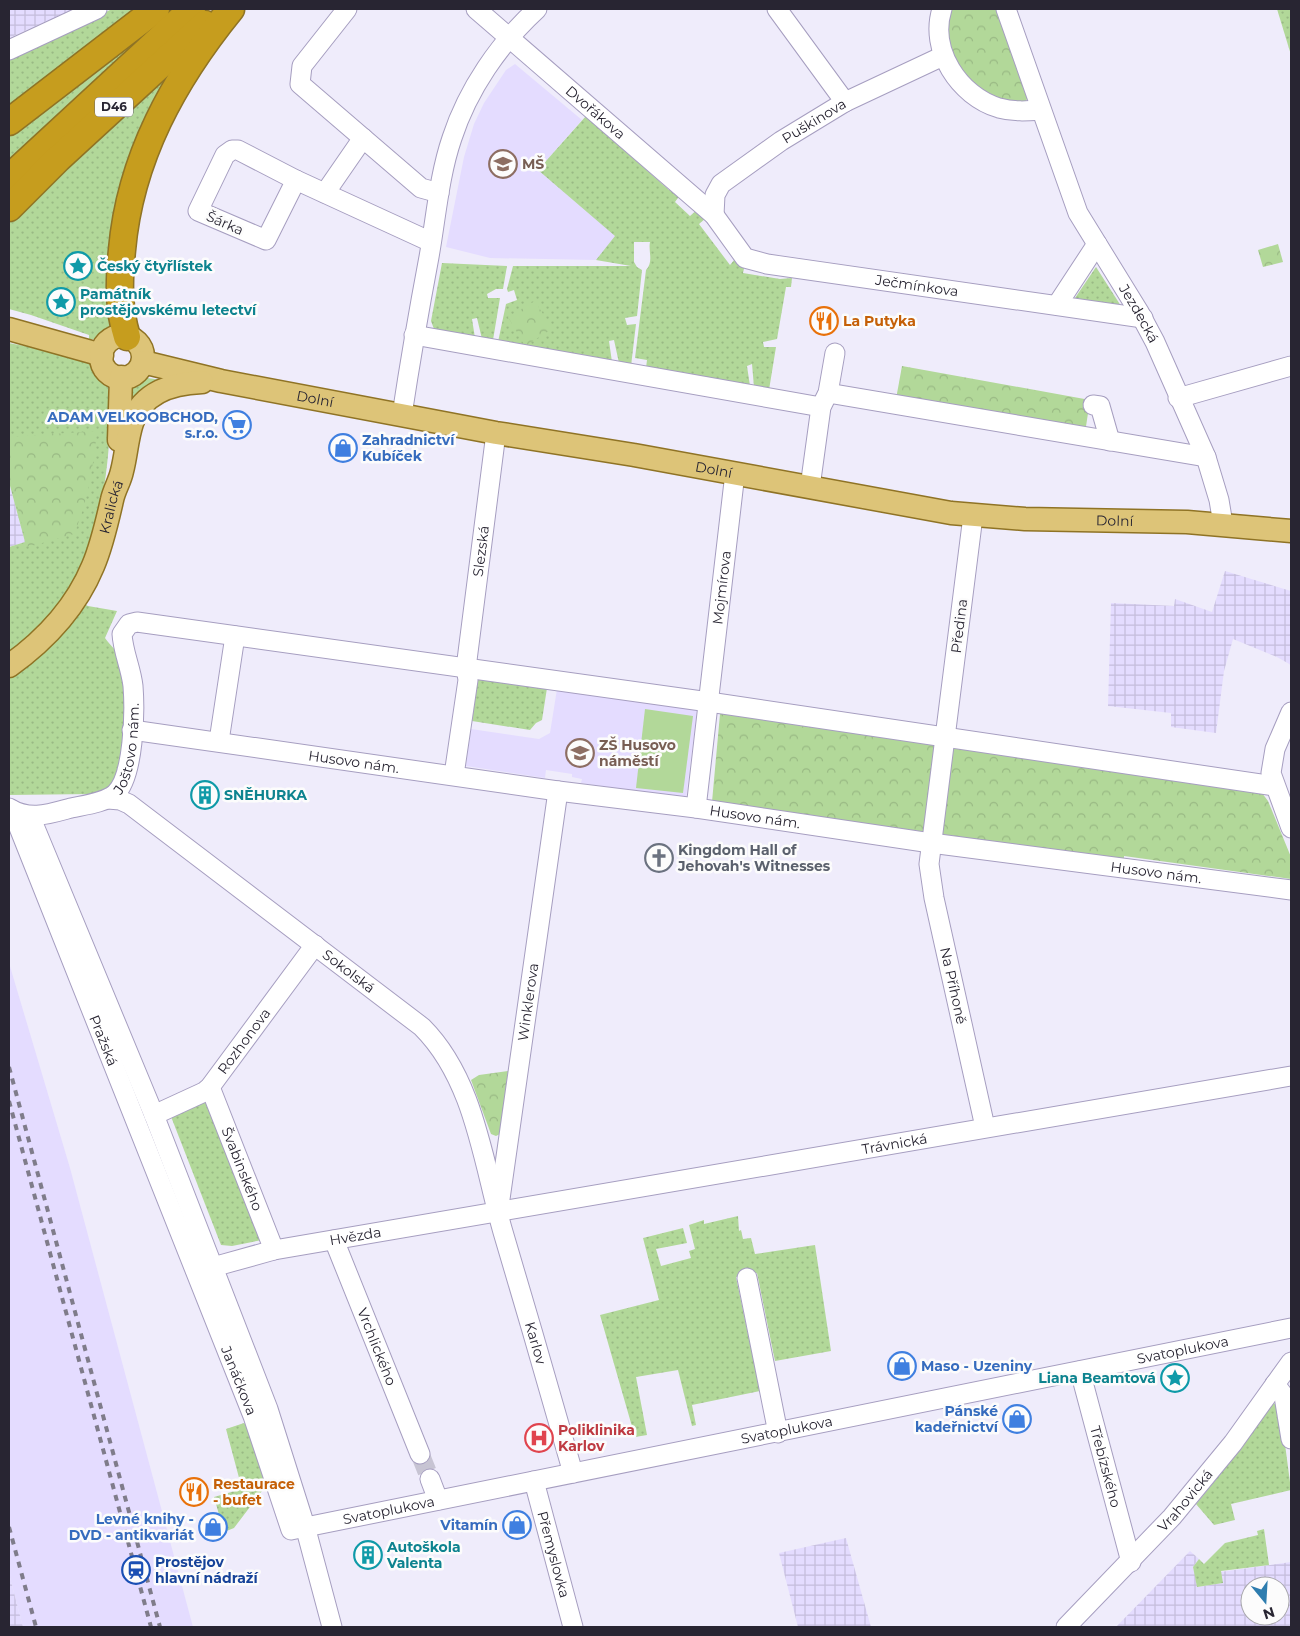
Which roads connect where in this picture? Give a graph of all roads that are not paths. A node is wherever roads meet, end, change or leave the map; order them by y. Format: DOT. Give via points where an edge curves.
graph roads {
  1 [pos="96,9"];
  2 [pos="156,9"];
  3 [pos="192,9"];
  4 [pos="222,9"];
  5 [pos="231,9"];
  6 [pos="347,9"];
  7 [pos="476,9"];
  8 [pos="537,9"];
  9 [pos="777,9"];
  10 [pos="942,9"];
  11 [pos="1006,9"];
  12 [pos="509,39"];
  13 [pos="9,50"];
  14 [pos="943,56"];
  15 [pos="845,102"];
  16 [pos="1041,110"];
  17 [pos="9,122"];
  18 [pos="363,138"];
  19 [pos="9,178"];
  20 [pos="296,180"];
  21 [pos="325,193"];
  22 [pos="439,193"];
  23 [pos="9,208"];
  24 [pos="714,214"];
  25 [pos="431,242"];
  26 [pos="1097,244"];
  27 [pos="1057,306"];
  28 [pos="1142,318"];
  29 [pos="9,329"];
  30 [pos="414,335"];
  31 [pos="127,337"];
  32 [pos="835,353"];
  33 [pos="102,355"];
  34 [pos="143,362"];
  35 [pos="1291,366"];
  36 [pos="121,378"];
  37 [pos="221,380"];
  38 [pos="1178,398"];
  39 [pos="824,400"];
  40 [pos="1093,405"];
  41 [pos="402,415"];
  42 [pos="496,433"];
  43 [pos="1110,441"];
  44 [pos="1206,457"];
  45 [pos="734,473"];
  46 [pos="810,487"];
  47 [pos="112,498"];
  48 [pos="974,516"];
  49 [pos="1223,524"];
  50 [pos="1291,531"];
  51 [pos="234,636"];
  52 [pos="9,666"];
  53 [pos="466,668"];
  54 [pos="709,702"];
  55 [pos="1291,712"];
  56 [pos="132,730"];
  57 [pos="945,737"];
  58 [pos="219,742"];
  59 [pos="454,775"];
  60 [pos="1274,786"];
  61 [pos="558,791"];
  62 [pos="108,799"];
  63 [pos="696,808"];
  64 [pos="17,811"];
  65 [pos="1291,828"];
  66 [pos="931,844"];
  67 [pos="1291,890"];
  68 [pos="315,945"];
  69 [pos="1291,1076"];
  70 [pos="210,1087"];
  71 [pos="154,1115"];
  72 [pos="985,1127"];
  73 [pos="498,1213"];
  74 [pos="334,1240"];
  75 [pos="274,1250"];
  76 [pos="204,1268"];
  77 [pos="747,1278"];
  78 [pos="1291,1328"];
  79 [pos="1266,1333"];
  80 [pos="1291,1341"];
  81 [pos="1291,1362"];
  82 [pos="1080,1371"];
  83 [pos="1275,1384"];
  84 [pos="260,1412"];
  85 [pos="778,1433"];
  86 [pos="1291,1438"];
  87 [pos="420,1454"];
  88 [pos="573,1473"];
  89 [pos="430,1479"];
  90 [pos="534,1481"];
  91 [pos="438,1500"];
  92 [pos="298,1528"];
  93 [pos="1131,1562"];
  94 [pos="332,1627"];
  95 [pos="573,1627"];
  96 [pos="1066,1627"];
  1 -- 13 [label="street"];
  2 -- 17 [label="highway"];
  3 -- 19 [label="highway, D46"];
  4 -- 23 [label="highway, D46"];
  5 -- 31 [label="highway" via="176,85 136,173 120,266 120,308"];
  6 -- 18 [label="street" via="302,66 300,84"];
  7 -- 12 [label="street, Dvořákova"];
  8 -- 12 [label="street"];
  9 -- 15 [label="street"];
  10 -- 14 [label="street" via="939,28"];
  11 -- 16 [label="street, Jezdecká"];
  12 -- 22 [label="street" via="481,74 469,97 452,138"];
  12 -- 24 [label="street, Dvořákova"];
  14 -- 15 [label="street, Puškinova"];
  14 -- 16 [label="street" via="966,89 981,100 1020,112"];
  15 -- 24 [label="street, Puškinova" via="721,184 715,195"];
  16 -- 26 [label="street, Jezdecká" via="1078,212"];
  18 -- 21 [label="street"];
  18 -- 22 [label="street" via="421,188"];
  20 -- 20 [label="street, Šárka" via="238,150 232,150 225,155 198,211 266,240"];
  20 -- 21 [label="street, Šárka"];
  21 -- 25 [label="street, Šárka"];
  22 -- 25 [label="street"];
  24 -- 27 [label="street, Ječmínkova" via="740,253 756,262"];
  25 -- 30 [label="street"];
  26 -- 27 [label="street"];
  26 -- 28 [label="street, Jezdecká"];
  27 -- 28 [label="street, Ječmínkova"];
  28 -- 38 [label="street, Jezdecká"];
  29 -- 33 [label="main road"];
  30 -- 39 [label="street"];
  30 -- 41 [label="street"];
  31 -- 33 [label="main road" via="112,339"];
  31 -- 34 [label="main road" via="140,346"];
  32 -- 39 [label="street"];
  33 -- 36 [label="main road" via="107,370"];
  34 -- 36 [label="main road" via="135,374"];
  34 -- 37 [label="main road, Dolní"];
  35 -- 38 [label="street"];
  36 -- 47 [label="main road" via="119,447"];
  37 -- 41 [label="main road, Dolní"];
  37 -- 47 [label="main road, Kralická" via="174,384 146,402 132,423 122,474"];
  38 -- 44 [label="street, Jezdecká"];
  39 -- 43 [label="street"];
  39 -- 46 [label="street"];
  40 -- 43 [label="street" via="1100,406"];
  41 -- 42 [label="main road, Dolní"];
  42 -- 45 [label="main road, Dolní"];
  42 -- 53 [label="street, Slezská"];
  43 -- 44 [label="street"];
  44 -- 49 [label="street, Jezdecká"];
  45 -- 46 [label="main road, Dolní"];
  45 -- 54 [label="street, Mojmírova"];
  46 -- 48 [label="main road, Dolní"];
  47 -- 52 [label="main road, Kralická" via="99,552 86,582 59,621"];
  48 -- 49 [label="main road, Dolní"];
  48 -- 57 [label="street, Předina"];
  49 -- 50 [label="main road, Dolní"];
  51 -- 53 [label="street"];
  51 -- 56 [label="street, Joštovo nám." via="137,622 128,624 122,634 133,685"];
  51 -- 58 [label="street"];
  53 -- 54 [label="street"];
  53 -- 59 [label="street, Slezská" via="468,680"];
  54 -- 57 [label="street"];
  54 -- 63 [label="street, Mojmírova"];
  55 -- 60 [label="street" via="1271,761"];
  56 -- 58 [label="street, Husovo nám."];
  56 -- 62 [label="street, Joštovo nám." via="123,784"];
  57 -- 60 [label="street"];
  57 -- 66 [label="street, Předina"];
  58 -- 59 [label="street, Husovo nám."];
  59 -- 61 [label="street, Husovo nám."];
  60 -- 65 [label="street"];
  61 -- 63 [label="street, Husovo nám."];
  61 -- 73 [label="street, Winklerova"];
  62 -- 64 [label="street, Joštovo nám." via="44,815"];
  62 -- 68 [label="street, Sokolská" via="129,804"];
  63 -- 66 [label="street, Husovo nám."];
  64 -- 71 [label="street, Pražská"];
  64 -- 76 [label="street, Pražská"];
  66 -- 67 [label="street, Husovo nám."];
  66 -- 72 [label="street, Na Příhoně" via="933,890"];
  68 -- 70 [label="street, Rozhonova"];
  68 -- 73 [label="street, Sokolská" via="422,1027 441,1048 454,1069 468,1105"];
  69 -- 72 [label="street, Trávnická"];
  70 -- 71 [label="street, Rozhonova"];
  70 -- 75 [label="street, Švabinského"];
  71 -- 76 [label="street, Janáčkova"];
  72 -- 73 [label="street, Trávnická"];
  73 -- 74 [label="street, Hvězda"];
  73 -- 88 [label="street, Karlov"];
  74 -- 75 [label="street, Hvězda"];
  74 -- 87 [label="street, Vrchlického"];
  75 -- 76 [label="street, Hvězda"];
  76 -- 84 [label="street, Janáčkova"];
  76 -- 84 [label="street, Janáčkova" via="230,1310"];
  77 -- 85 [label="street"];
  78 -- 79 [label="street, Svatoplukova"];
  79 -- 80 [label="street, Svatoplukova"];
  79 -- 82 [label="street, Svatoplukova"];
  81 -- 83 [label="street, Vrahovická"];
  82 -- 85 [label="street, Svatoplukova"];
  82 -- 93 [label="street, Třebízského"];
  83 -- 86 [label="street" via="1284,1396"];
  83 -- 93 [label="street, Vrahovická" via="1216,1465"];
  84 -- 92 [label="street, Janáčkova"];
  85 -- 88 [label="street, Svatoplukova"];
  88 -- 90 [label="street, Svatoplukova"];
  89 -- 91 [label="street"];
  90 -- 91 [label="street, Svatoplukova"];
  90 -- 95 [label="street, Přemyslovka"];
  91 -- 92 [label="street, Svatoplukova"];
  92 -- 94 [label="street, Janáčkova"];
  93 -- 96 [label="street, Vrahovická"];
}
